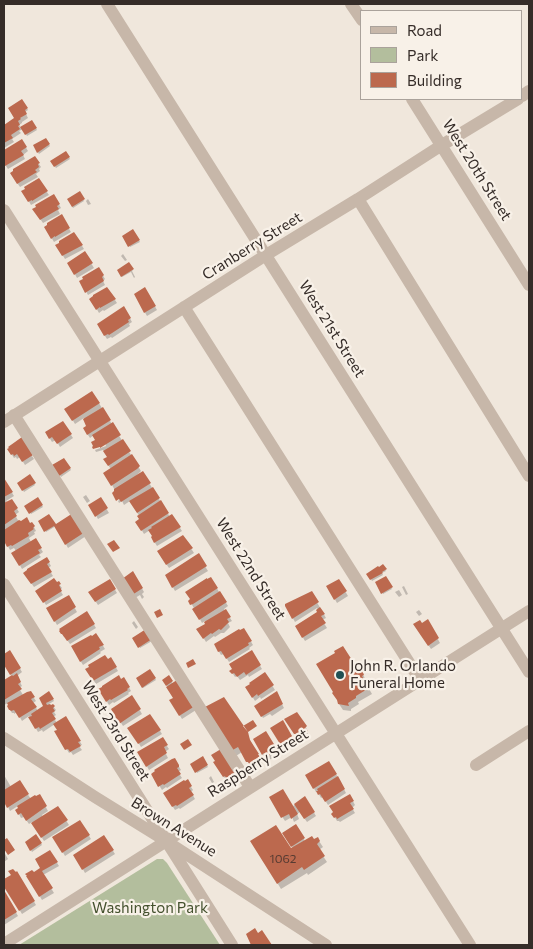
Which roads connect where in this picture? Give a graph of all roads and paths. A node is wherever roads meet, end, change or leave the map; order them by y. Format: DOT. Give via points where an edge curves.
graph roads {
  1 [pos="106,4"];
  2 [pos="351,4"];
  3 [pos="360,17"];
  4 [pos="413,100"];
  5 [pos="516,100"];
  6 [pos="442,145"];
  7 [pos="358,199"];
  8 [pos="4,210"];
  9 [pos="266,256"];
  10 [pos="529,285"];
  11 [pos="184,307"];
  12 [pos="100,361"];
  13 [pos="9,419"];
  14 [pos="529,476"];
  15 [pos="4,584"];
  16 [pos="529,611"];
  17 [pos="502,628"];
  18 [pos="529,672"];
  19 [pos="420,680"];
  20 [pos="529,731"];
  21 [pos="336,733"];
  22 [pos="4,738"];
  23 [pos="476,765"];
  24 [pos="250,788"];
  25 [pos="166,841"];
  26 [pos="4,944"];
  27 [pos="232,945"];
  28 [pos="326,945"];
  29 [pos="470,945"];
  1 -- 9 [label="street, West 21st Street"];
  2 -- 3 [label="street"];
  4 -- 6 [label="street, West 20th Street"];
  5 -- 6 [label="street, Cranberry Street"];
  6 -- 7 [label="street, Cranberry Street"];
  6 -- 10 [label="street, West 20th Street"];
  7 -- 9 [label="street, Cranberry Street"];
  7 -- 14 [label="street"];
  8 -- 12 [label="street, West 22nd Street"];
  9 -- 11 [label="street, Cranberry Street"];
  9 -- 17 [label="street, West 21st Street"];
  11 -- 12 [label="street, Cranberry Street"];
  11 -- 19 [label="street"];
  12 -- 13 [label="street, Cranberry Street"];
  12 -- 21 [label="street, West 22nd Street"];
  13 -- 24 [label="street"];
  15 -- 25 [label="street, West 23rd Street"];
  16 -- 17 [label="street, Raspberry Street"];
  17 -- 18 [label="street, West 21st Street"];
  17 -- 19 [label="street, Raspberry Street"];
  19 -- 21 [label="street, Raspberry Street"];
  20 -- 23 [label="street"];
  21 -- 24 [label="street, Raspberry Street"];
  21 -- 29 [label="street, West 22nd Street"];
  22 -- 25 [label="street, Brown Avenue"];
  24 -- 25 [label="street, Raspberry Street"];
  25 -- 26 [label="street, Raspberry Street"];
  25 -- 27 [label="street, West 23rd Street"];
  25 -- 28 [label="street, Brown Avenue"];
}
